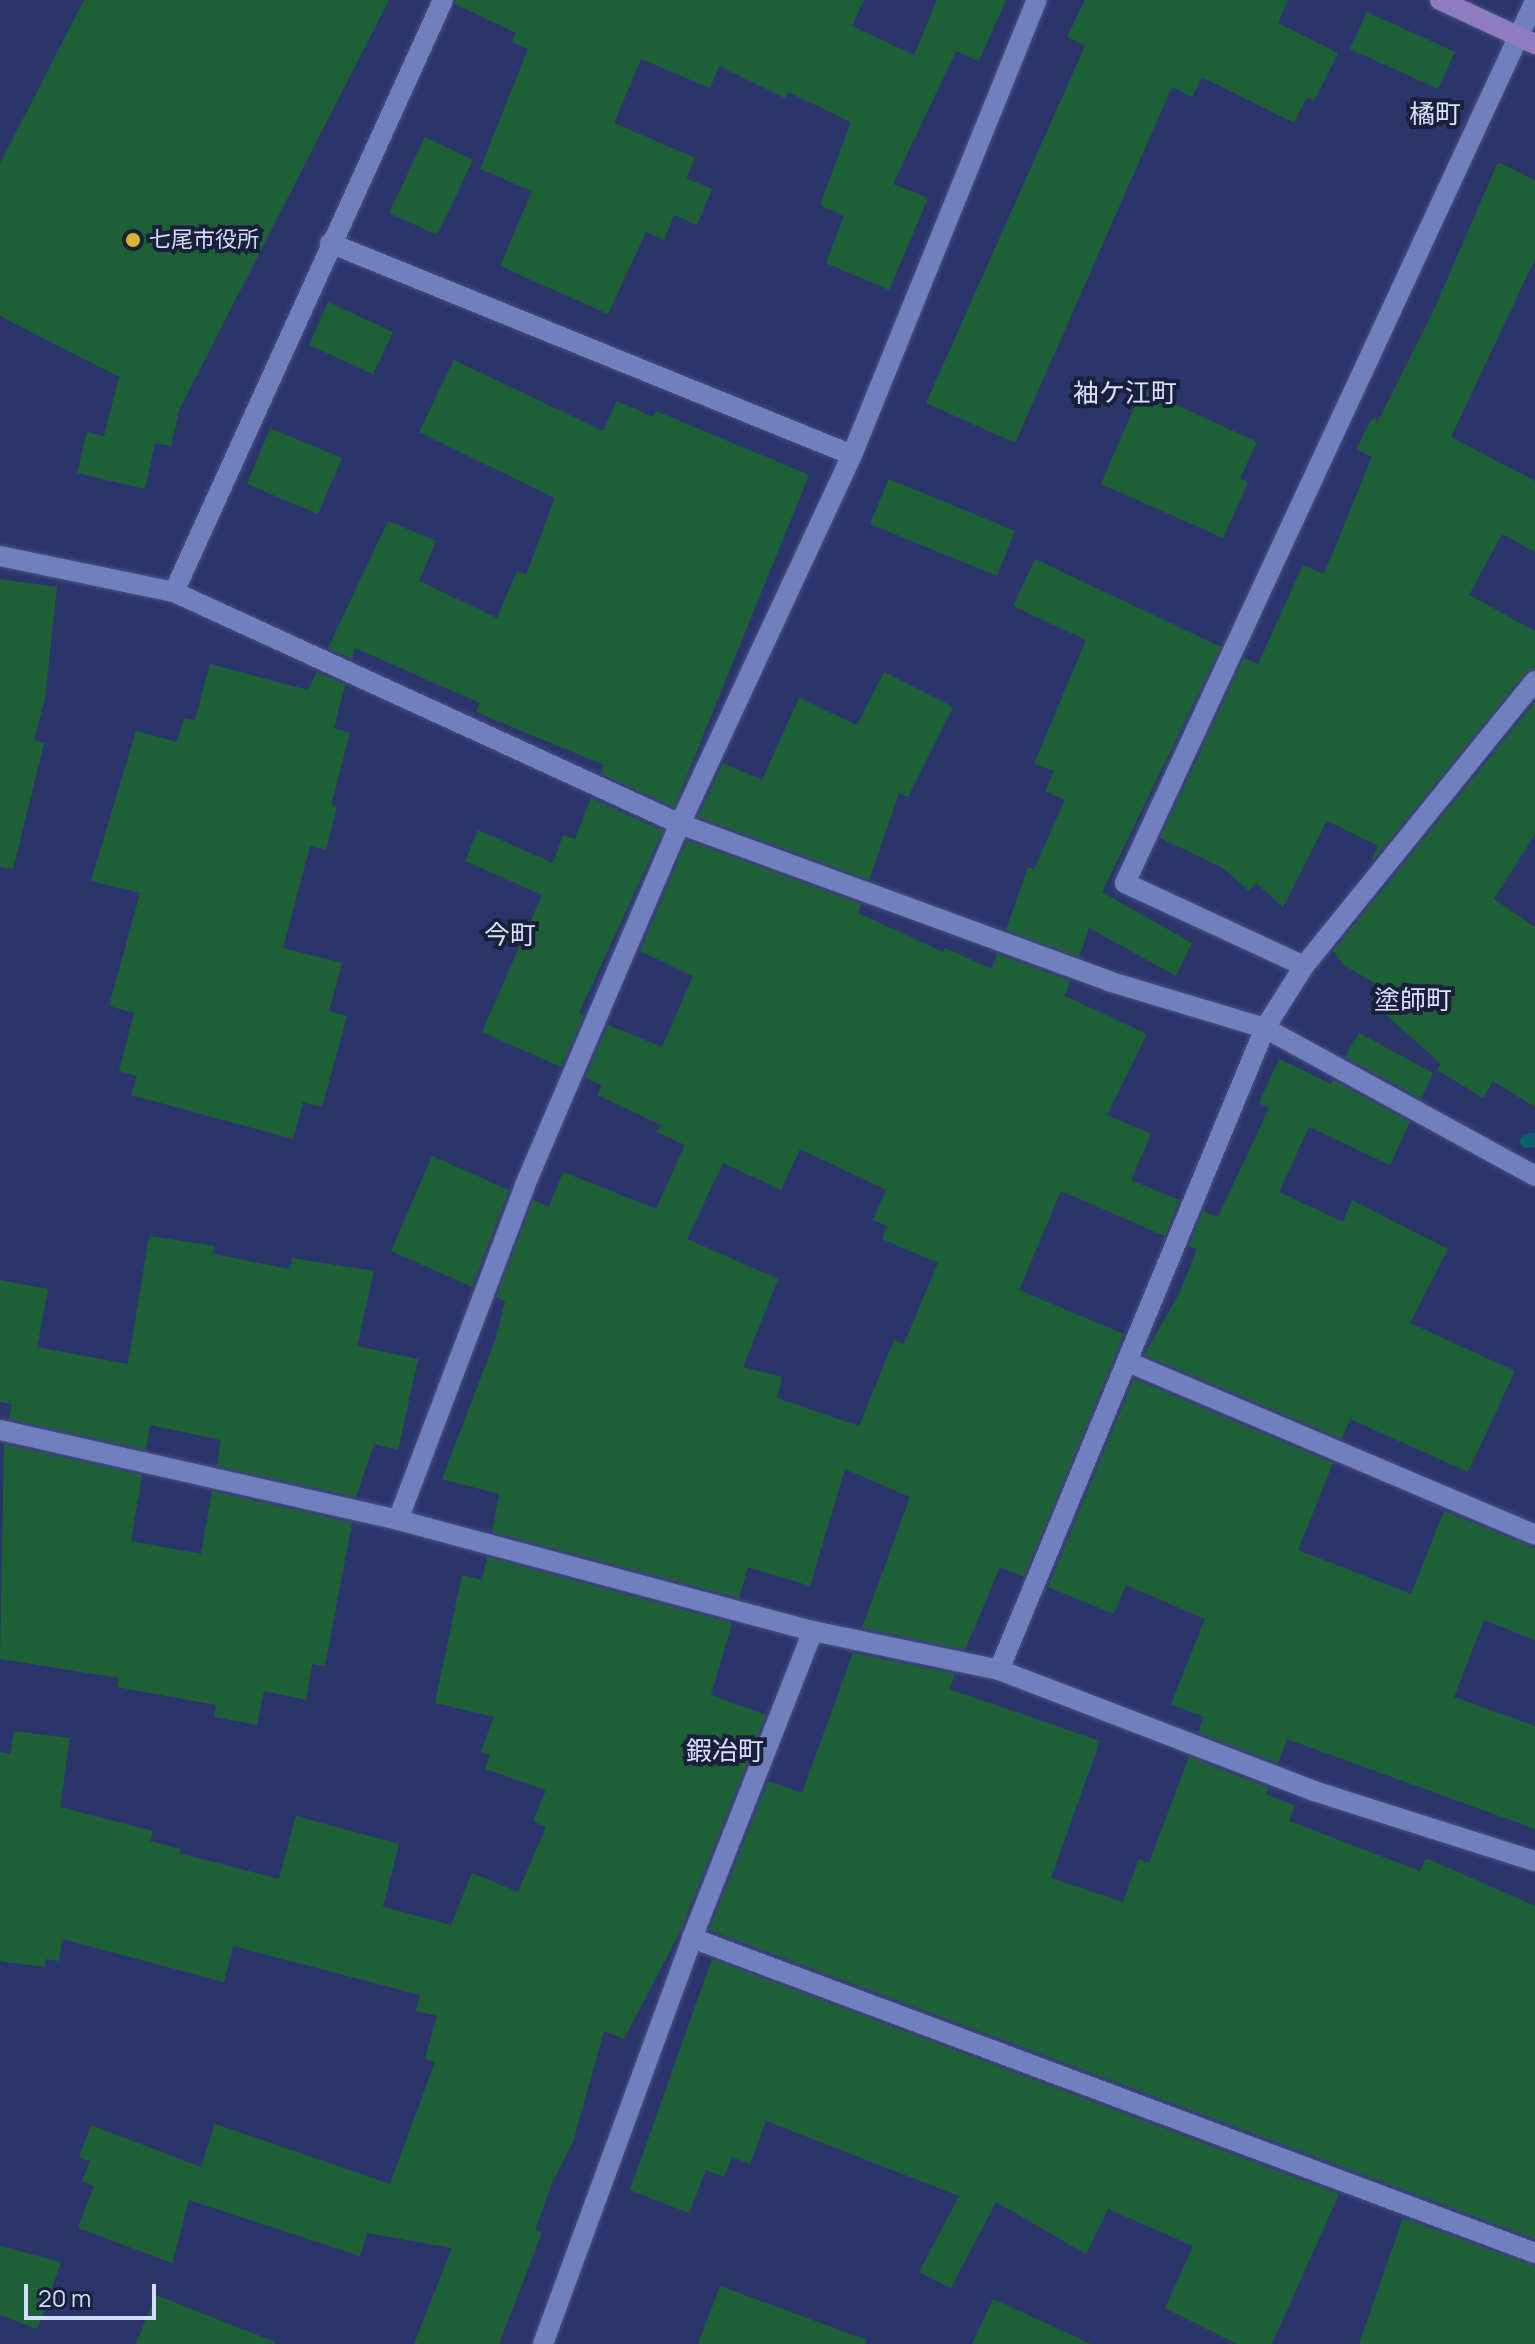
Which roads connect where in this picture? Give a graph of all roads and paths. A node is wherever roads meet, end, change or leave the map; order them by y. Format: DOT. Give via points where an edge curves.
graph roads {
  1 [pos="443,0"];
  2 [pos="1037,0"];
  3 [pos="1440,0"];
  4 [pos="1535,1"];
  5 [pos="1527,40"];
  6 [pos="330,243"];
  7 [pos="852,455"];
  8 [pos="0,556"];
  9 [pos="174,592"];
  10 [pos="1535,681"];
  11 [pos="680,824"];
  12 [pos="1304,966"];
  13 [pos="1265,1028"];
  14 [pos="1535,1176"];
  15 [pos="1128,1362"];
  16 [pos="0,1430"];
  17 [pos="398,1520"];
  18 [pos="1535,1535"];
  19 [pos="813,1631"];
  20 [pos="999,1670"];
  21 [pos="1535,1861"];
  22 [pos="692,1938"];
  23 [pos="1535,2253"];
  24 [pos="543,2344"];
  1 -- 6 [label="street"];
  2 -- 7 [label="street"];
  3 -- 5 [label="street"];
  4 -- 5 [label="street"];
  5 -- 12 [label="street" via="1125,883"];
  6 -- 7 [label="street"];
  6 -- 9 [label="street"];
  7 -- 11 [label="street"];
  8 -- 9 [label="street"];
  9 -- 11 [label="street"];
  10 -- 12 [label="street"];
  11 -- 13 [label="street" via="1108,981"];
  11 -- 17 [label="street" via="525,1185"];
  12 -- 13 [label="street"];
  13 -- 14 [label="street"];
  13 -- 15 [label="street"];
  15 -- 18 [label="street"];
  15 -- 20 [label="street"];
  16 -- 17 [label="street"];
  17 -- 19 [label="street"];
  19 -- 20 [label="street"];
  19 -- 22 [label="street"];
  20 -- 21 [label="street" via="1314,1791"];
  22 -- 23 [label="street"];
  22 -- 24 [label="street"];
}
